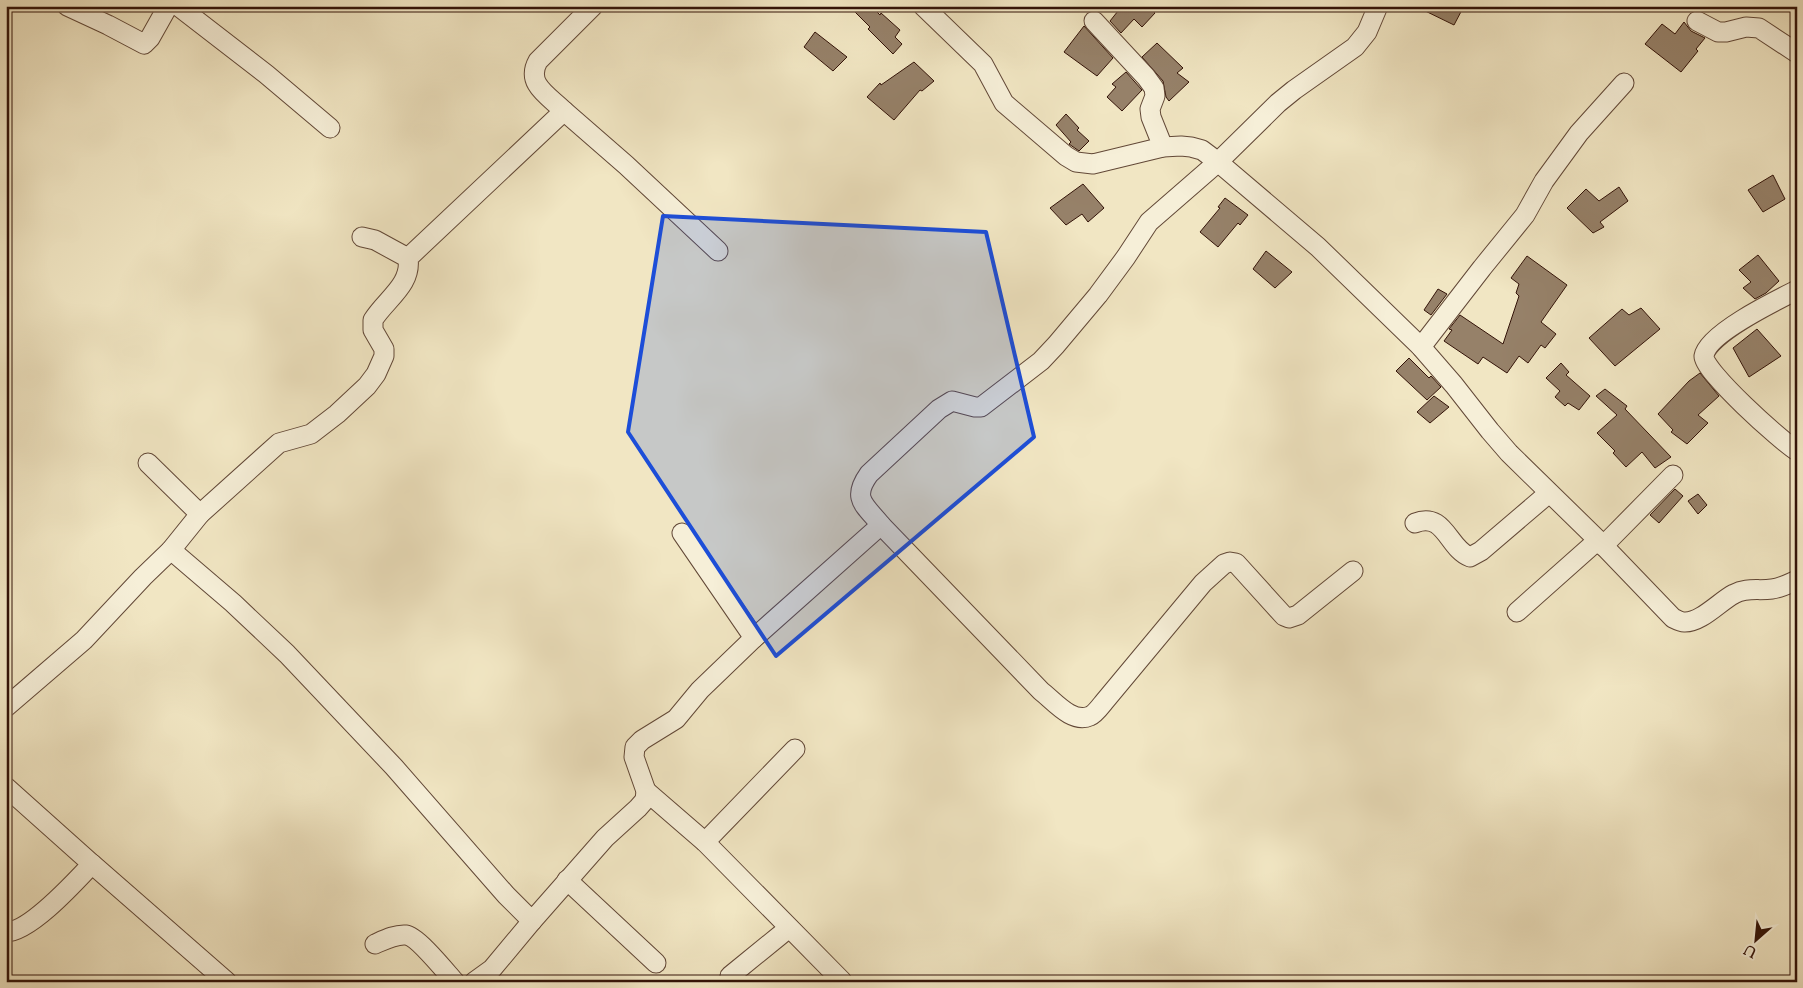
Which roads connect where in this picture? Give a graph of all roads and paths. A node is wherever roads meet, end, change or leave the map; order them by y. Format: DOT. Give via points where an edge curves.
graph roads {
  1 [pos="67,6"];
  2 [pos="168,6"];
  3 [pos="178,6"];
  4 [pos="593,6"];
  5 [pos="923,6"];
  6 [pos="1378,6"];
  7 [pos="1094,21"];
  8 [pos="1697,21"];
  9 [pos="1797,53"];
  10 [pos="1624,83"];
  11 [pos="564,111"];
  12 [pos="330,128"];
  13 [pos="1163,147"];
  14 [pos="1218,162"];
  15 [pos="362,238"];
  16 [pos="718,251"];
  17 [pos="408,258"];
  18 [pos="1797,290"];
  19 [pos="1421,347"];
  20 [pos="1797,452"];
  21 [pos="148,463"];
  22 [pos="1672,475"];
  23 [pos="1549,493"];
  24 [pos="200,514"];
  25 [pos="1415,523"];
  26 [pos="881,525"];
  27 [pos="682,533"];
  28 [pos="1601,543"];
  29 [pos="171,550"];
  30 [pos="1353,571"];
  31 [pos="1797,580"];
  32 [pos="1517,612"];
  33 [pos="754,638"];
  34 [pos="6,707"];
  35 [pos="794,749"];
  36 [pos="6,787"];
  37 [pos="646,791"];
  38 [pos="705,842"];
  39 [pos="92,864"];
  40 [pos="567,880"];
  41 [pos="532,921"];
  42 [pos="789,928"];
  43 [pos="6,932"];
  44 [pos="375,944"];
  45 [pos="656,963"];
  46 [pos="730,976"];
  47 [pos="842,981"];
  48 [pos="227,982"];
  49 [pos="455,982"];
  50 [pos="474,982"];
  1 -- 2 [label="street" via="144,44"];
  3 -- 12 [label="street"];
  4 -- 11 [label="street" via="533,69 539,86"];
  5 -- 13 [label="street" via="982,64 1004,102 1076,162 1093,164"];
  6 -- 14 [label="street" via="1367,32 1355,47 1278,103"];
  7 -- 13 [label="street" via="1154,88 1151,116"];
  8 -- 9 [label="street" via="1718,32 1759,28"];
  10 -- 19 [label="street" via="1579,134 1544,181 1525,215"];
  11 -- 16 [label="street"];
  11 -- 17 [label="street"];
  13 -- 14 [label="street" via="1202,150"];
  14 -- 19 [label="street" via="1318,247"];
  14 -- 26 [label="street" via="1149,222 1098,295 1041,361 981,407 952,401 939,409 869,474 859,492 861,500"];
  15 -- 17 [label="street" via="375,240"];
  17 -- 24 [label="street" via="405,281 373,320 373,330 384,349 384,356 367,386 311,434 279,443"];
  18 -- 20 [label="street" via="1740,321 1706,348 1704,357 1720,381"];
  19 -- 23 [label="street" via="1490,431"];
  21 -- 24 [label="street"];
  22 -- 28 [label="street"];
  23 -- 25 [label="street" via="1470,557 1432,521"];
  23 -- 28 [label="street"];
  24 -- 29 [label="street"];
  26 -- 30 [label="street" via="1041,691 1080,719 1091,716 1203,583 1224,564 1236,563 1289,618 1298,615"];
  26 -- 33 [label="street"];
  27 -- 33 [label="street"];
  28 -- 31 [label="street" via="1664,610 1683,622 1702,616 1743,589 1770,590"];
  28 -- 32 [label="street"];
  29 -- 34 [label="street" via="84,640"];
  29 -- 41 [label="street" via="287,654"];
  33 -- 37 [label="street" via="700,690 676,719 636,747 634,757"];
  35 -- 38 [label="street"];
  36 -- 39 [label="street"];
  37 -- 38 [label="street"];
  37 -- 40 [label="street" via="645,800 638,808"];
  38 -- 42 [label="street"];
  39 -- 43 [label="street" via="34,919 15,932"];
  39 -- 48 [label="street"];
  40 -- 41 [label="street"];
  40 -- 45 [label="street"];
  41 -- 50 [label="street" via="492,969"];
  42 -- 46 [label="street"];
  42 -- 47 [label="street"];
  44 -- 49 [label="street" via="407,935 417,941"];
}
